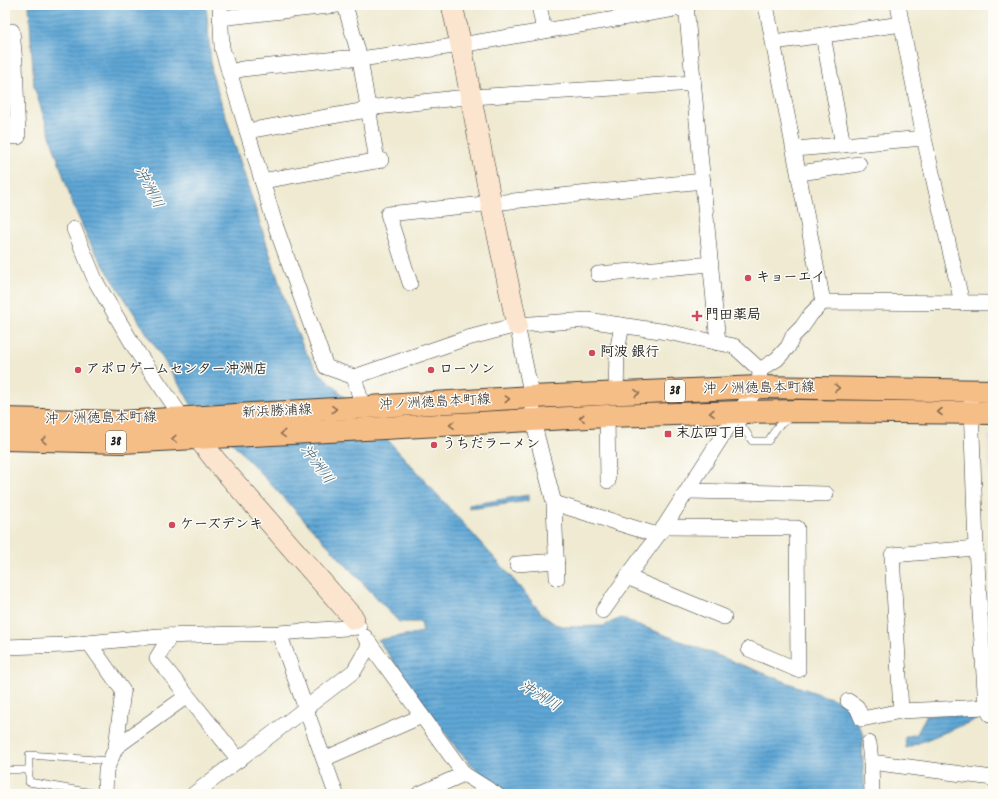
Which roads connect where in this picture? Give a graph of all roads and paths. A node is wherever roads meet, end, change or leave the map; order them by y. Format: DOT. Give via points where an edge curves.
graph roads {
  1 [pos="338,5"];
  2 [pos="345,5"];
  3 [pos="452,5"];
  4 [pos="539,5"];
  5 [pos="766,5"];
  6 [pos="898,5"];
  7 [pos="686,6"];
  8 [pos="220,11"];
  9 [pos="902,24"];
  10 [pos="5,31"];
  11 [pos="544,31"];
  12 [pos="822,35"];
  13 [pos="774,42"];
  14 [pos="461,45"];
  15 [pos="360,59"];
  16 [pos="229,73"];
  17 [pos="694,83"];
  18 [pos="471,97"];
  19 [pos="368,108"];
  20 [pos="247,131"];
  21 [pos="5,136"];
  22 [pos="924,138"];
  23 [pos="843,145"];
  24 [pos="795,149"];
  25 [pos="859,164"];
  26 [pos="800,173"];
  27 [pos="262,181"];
  28 [pos="703,181"];
  29 [pos="491,203"];
  30 [pos="74,229"];
  31 [pos="711,264"];
  32 [pos="598,274"];
  33 [pos="410,283"];
  34 [pos="823,302"];
  35 [pos="962,303"];
  36 [pos="993,303"];
  37 [pos="517,325"];
  38 [pos="622,325"];
  39 [pos="718,343"];
  40 [pos="354,378"];
  41 [pos="760,378"];
  42 [pos="972,391"];
  43 [pos="993,391"];
  44 [pos="616,394"];
  45 [pos="532,397"];
  46 [pos="360,407"];
  47 [pos="799,411"];
  48 [pos="739,412"];
  49 [pos="970,412"];
  50 [pos="993,413"];
  51 [pos="608,416"];
  52 [pos="190,417"];
  53 [pos="5,419"];
  54 [pos="533,420"];
  55 [pos="378,429"];
  56 [pos="227,437"];
  57 [pos="198,438"];
  58 [pos="5,439"];
  59 [pos="608,481"];
  60 [pos="688,491"];
  61 [pos="826,494"];
  62 [pos="554,503"];
  63 [pos="661,531"];
  64 [pos="976,548"];
  65 [pos="557,561"];
  66 [pos="517,564"];
  67 [pos="627,577"];
  68 [pos="557,578"];
  69 [pos="603,611"];
  70 [pos="724,617"];
  71 [pos="356,623"];
  72 [pos="279,633"];
  73 [pos="170,636"];
  74 [pos="88,643"];
  75 [pos="370,644"];
  76 [pos="5,647"];
  77 [pos="749,649"];
  78 [pos="187,696"];
  79 [pos="848,701"];
  80 [pos="306,708"];
  81 [pos="901,711"];
  82 [pos="990,711"];
  83 [pos="422,716"];
  84 [pos="869,743"];
  85 [pos="116,747"];
  86 [pos="324,759"];
  87 [pos="239,760"];
  88 [pos="110,761"];
  89 [pos="871,762"];
  90 [pos="5,770"];
  91 [pos="29,770"];
  92 [pos="464,774"];
  93 [pos="993,778"];
  94 [pos="335,793"];
  95 [pos="98,794"];
  96 [pos="105,794"];
  97 [pos="194,794"];
  98 [pos="419,794"];
  99 [pos="496,794"];
  100 [pos="872,794"];
  1 -- 8 [label="street"];
  2 -- 15 [label="street"];
  3 -- 14 [label="street"];
  4 -- 11 [label="street"];
  5 -- 13 [label="street"];
  6 -- 9 [label="street"];
  7 -- 11 [label="street"];
  7 -- 17 [label="street"];
  8 -- 16 [label="street" via="222,48"];
  9 -- 12 [label="street"];
  9 -- 22 [label="street"];
  10 -- 21 [label="street" via="12,32 16,63 18,137"];
  11 -- 14 [label="street"];
  12 -- 13 [label="street"];
  12 -- 23 [label="street"];
  13 -- 24 [label="street"];
  14 -- 15 [label="street"];
  14 -- 18 [label="street"];
  15 -- 16 [label="street" via="346,58 242,69"];
  15 -- 19 [label="street"];
  16 -- 20 [label="street"];
  17 -- 18 [label="street"];
  17 -- 28 [label="street"];
  18 -- 19 [label="street"];
  18 -- 29 [label="street"];
  19 -- 20 [label="street"];
  19 -- 27 [label="street" via="379,160"];
  20 -- 27 [label="street"];
  22 -- 23 [label="street"];
  22 -- 35 [label="street"];
  23 -- 24 [label="street"];
  24 -- 26 [label="street"];
  25 -- 26 [label="street"];
  26 -- 34 [label="street"];
  27 -- 40 [label="street" via="326,366"];
  28 -- 29 [label="street"];
  28 -- 31 [label="street"];
  29 -- 33 [label="street" via="388,214"];
  29 -- 37 [label="street"];
  30 -- 52 [label="street" via="96,282 138,353"];
  31 -- 32 [label="street"];
  31 -- 39 [label="street"];
  34 -- 35 [label="street"];
  34 -- 41 [label="street"];
  35 -- 36 [label="street"];
  37 -- 38 [label="street" via="587,320"];
  37 -- 40 [label="street" via="464,339"];
  37 -- 45 [label="street"];
  38 -- 39 [label="street"];
  38 -- 44 [label="street" via="617,352"];
  39 -- 41 [label="street" via="734,346"];
  40 -- 46 [label="street"];
  41 -- 42 [label="main road, 沖ノ洲徳島本町線 / 38, one-way"];
  44 -- 41 [label="main road, 沖ノ洲徳島本町線 / 38, one-way"];
  41 -- 48 [label="street"];
  42 -- 43 [label="main road, 沖ノ洲徳島本町線 / 38"];
  42 -- 49 [label="street"];
  44 -- 45 [label="main road, 沖ノ洲徳島本町線 / 38"];
  46 -- 45 [label="main road, 沖ノ洲徳島本町線 / 38, one-way"];
  45 -- 54 [label="street"];
  52 -- 46 [label="main road, 新浜勝浦線 / 38, one-way"];
  47 -- 48 [label="main road, 沖ノ洲徳島本町線 / 38"];
  47 -- 48 [label="lane" via="778,426 768,440 752,441 742,426"];
  49 -- 47 [label="main road, 沖ノ洲徳島本町線 / 38, one-way"];
  48 -- 51 [label="main road, 沖ノ洲徳島本町線 / 38, one-way"];
  48 -- 60 [label="street"];
  49 -- 50 [label="main road, 沖ノ洲徳島本町線 / 38"];
  49 -- 64 [label="street"];
  51 -- 54 [label="main road, 沖ノ洲徳島本町線 / 38, one-way"];
  51 -- 59 [label="street"];
  52 -- 53 [label="main road, 沖ノ洲徳島本町線 / 38" via="121,422"];
  52 -- 57 [label="street"];
  54 -- 55 [label="main road, 沖ノ洲徳島本町線 / 38, one-way"];
  54 -- 62 [label="street"];
  55 -- 56 [label="main road, 新浜勝浦線 / 38, one-way"];
  56 -- 57 [label="main road, 沖ノ洲徳島本町線 / 38"];
  57 -- 58 [label="main road, 沖ノ洲徳島本町線 / 38, one-way" via="122,442"];
  57 -- 71 [label="street"];
  60 -- 61 [label="street"];
  60 -- 63 [label="street"];
  62 -- 63 [label="street"];
  62 -- 65 [label="street"];
  63 -- 67 [label="street"];
  63 -- 77 [label="street" via="797,528 798,670"];
  64 -- 81 [label="street" via="892,555"];
  64 -- 82 [label="street"];
  65 -- 66 [label="street"];
  65 -- 68 [label="street"];
  67 -- 69 [label="street"];
  67 -- 70 [label="street"];
  71 -- 72 [label="street"];
  71 -- 75 [label="street"];
  72 -- 73 [label="street"];
  72 -- 80 [label="street"];
  73 -- 74 [label="street"];
  73 -- 78 [label="street" via="157,658"];
  74 -- 76 [label="street"];
  74 -- 85 [label="street" via="123,691"];
  75 -- 80 [label="street" via="354,671"];
  75 -- 83 [label="street"];
  78 -- 85 [label="street"];
  78 -- 87 [label="street"];
  79 -- 81 [label="street" via="857,707 862,719"];
  80 -- 86 [label="street"];
  80 -- 87 [label="street"];
  81 -- 82 [label="street"];
  83 -- 86 [label="street"];
  83 -- 92 [label="street"];
  84 -- 89 [label="street"];
  85 -- 88 [label="street"];
  86 -- 94 [label="street"];
  87 -- 97 [label="street"];
  88 -- 91 [label="lane" via="29,755"];
  88 -- 96 [label="street" via="106,770"];
  89 -- 93 [label="street"];
  89 -- 100 [label="street"];
  90 -- 91 [label="lane"];
  91 -- 95 [label="lane" via="29,782"];
  92 -- 98 [label="street"];
  92 -- 99 [label="street"];
}
